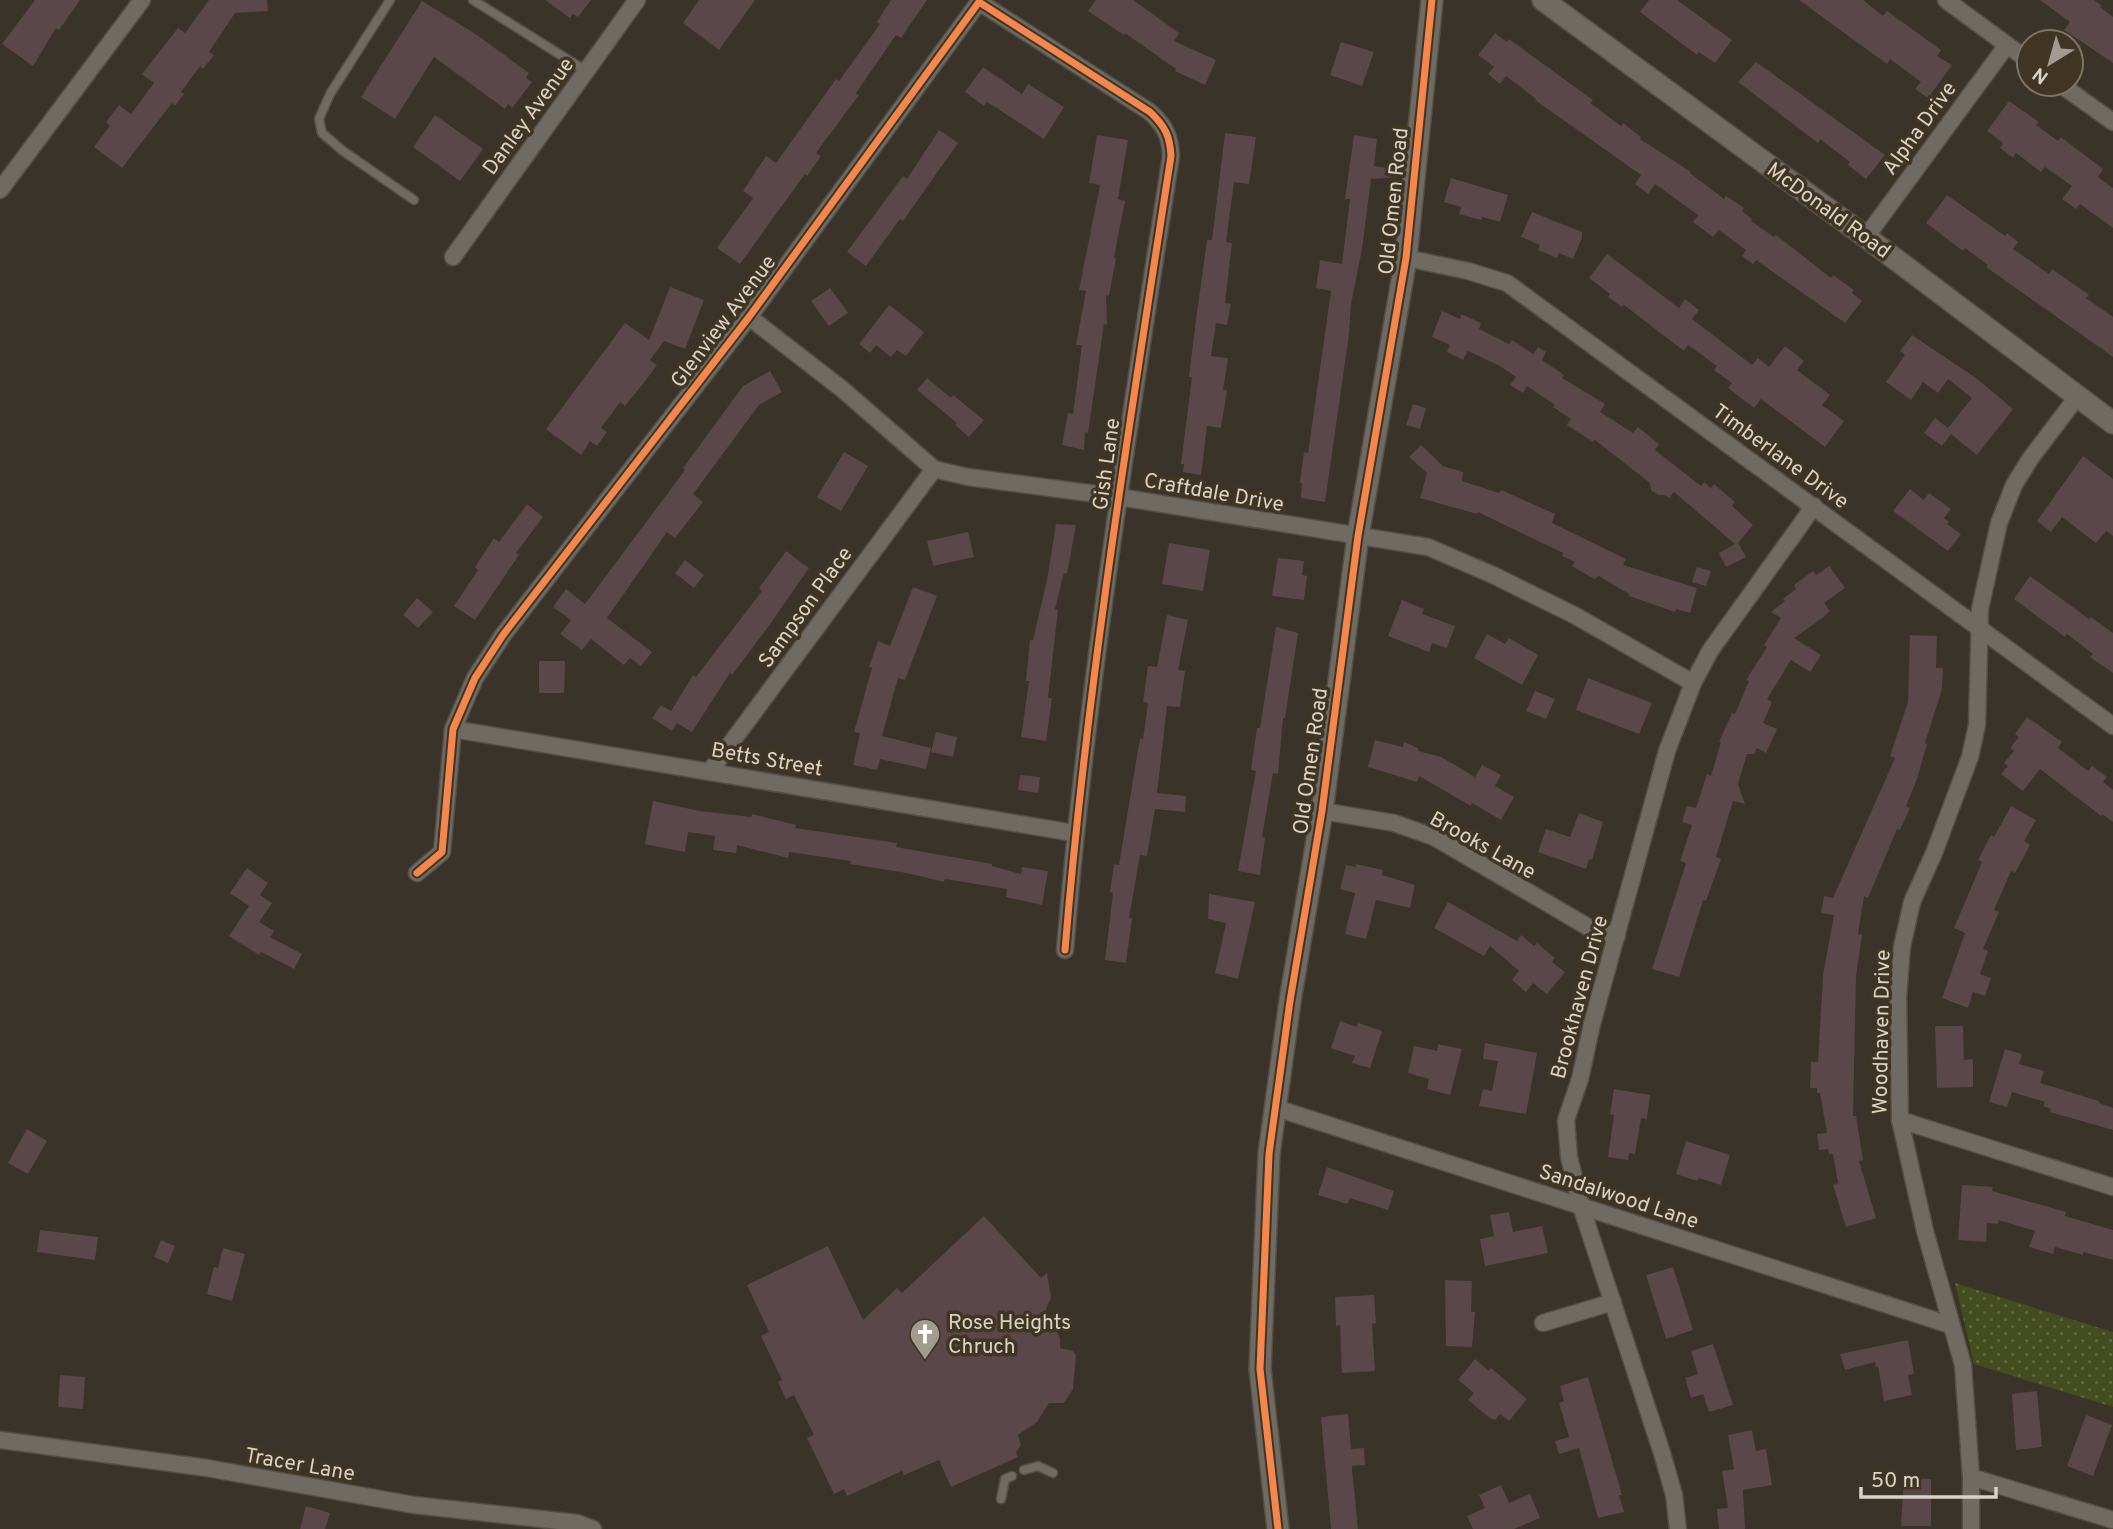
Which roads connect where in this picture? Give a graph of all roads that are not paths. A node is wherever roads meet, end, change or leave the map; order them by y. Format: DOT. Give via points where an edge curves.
graph roads {
  1 [pos="142,0"];
  2 [pos="390,0"];
  3 [pos="472,0"];
  4 [pos="637,0"];
  5 [pos="1432,0"];
  6 [pos="1543,0"];
  7 [pos="1946,0"];
  8 [pos="977,1"];
  9 [pos="1047,45"];
  10 [pos="2007,45"];
  11 [pos="2015,51"];
  12 [pos="586,71"];
  13 [pos="2080,98"];
  14 [pos="2113,122"];
  15 [pos="0,190"];
  16 [pos="414,200"];
  17 [pos="1866,237"];
  18 [pos="453,257"];
  19 [pos="1406,258"];
  20 [pos="749,317"];
  21 [pos="2077,397"];
  22 [pos="2113,424"];
  23 [pos="934,469"];
  24 [pos="1119,497"];
  25 [pos="1814,506"];
  26 [pos="1358,536"];
  27 [pos="1980,629"];
  28 [pos="1693,683"];
  29 [pos="2113,726"];
  30 [pos="453,729"];
  31 [pos="710,770"];
  32 [pos="1322,811"];
  33 [pos="1074,833"];
  34 [pos="417,873"];
  35 [pos="1617,936"];
  36 [pos="1065,950"];
  37 [pos="1276,1108"];
  38 [pos="1900,1120"];
  39 [pos="2113,1187"];
  40 [pos="1581,1206"];
  41 [pos="1614,1302"];
  42 [pos="1543,1323"];
  43 [pos="1950,1325"];
  44 [pos="0,1440"];
  45 [pos="1024,1470"];
  46 [pos="1053,1473"];
  47 [pos="1012,1476"];
  48 [pos="1972,1477"];
  49 [pos="1000,1499"];
  50 [pos="2113,1520"];
  51 [pos="593,1529"];
  52 [pos="1278,1529"];
  53 [pos="1678,1529"];
  54 [pos="1971,1529"];
  1 -- 15 [label="street"];
  2 -- 16 [label="lane" via="319,118 322,133"];
  3 -- 12 [label="lane"];
  4 -- 12 [label="street, Danley Avenue"];
  5 -- 19 [label="street, Old Omen Road"];
  6 -- 17 [label="street, McDonald Road"];
  7 -- 10 [label="street"];
  8 -- 9 [label="street, Glenview Avenue"];
  8 -- 20 [label="street, Glenview Avenue"];
  9 -- 24 [label="street, Gish Lane" via="1150,112 1170,139"];
  10 -- 11 [label="street"];
  10 -- 17 [label="street, Alpha Drive"];
  12 -- 18 [label="street, Danley Avenue"];
  13 -- 14 [label="street"];
  17 -- 21 [label="street, McDonald Road"];
  19 -- 25 [label="street, Timberlane Drive" via="1507,282"];
  19 -- 26 [label="street, Old Omen Road"];
  20 -- 23 [label="street, Craftdale Drive"];
  20 -- 30 [label="street, Glenview Avenue" via="503,635 475,678"];
  21 -- 22 [label="street, McDonald Road"];
  21 -- 27 [label="street, Woodhaven Drive" via="2014,485 1999,523 1980,609"];
  23 -- 24 [label="street, Craftdale Drive"];
  23 -- 31 [label="street, Sampson Place"];
  24 -- 26 [label="street, Craftdale Drive"];
  24 -- 33 [label="street, Gish Lane"];
  25 -- 27 [label="street, Timberlane Drive"];
  25 -- 28 [label="street, Brookhaven Drive" via="1710,651"];
  26 -- 28 [label="street, Craftdale Drive" via="1428,548 1493,575"];
  26 -- 32 [label="street, Old Omen Road"];
  27 -- 29 [label="street, Timberlane Drive"];
  27 -- 38 [label="street, Woodhaven Drive" via="1977,725 1970,757 1912,902 1902,947"];
  28 -- 35 [label="street, Brookhaven Drive" via="1667,751"];
  30 -- 31 [label="street, Betts Street"];
  30 -- 34 [label="street, Glenview Avenue" via="442,852"];
  31 -- 33 [label="street, Betts Street"];
  32 -- 35 [label="street, Brooks Lane" via="1394,823 1434,837 1588,927"];
  32 -- 37 [label="street, Old Omen Road"];
  33 -- 36 [label="street, Gish Lane"];
  35 -- 40 [label="street, Brookhaven Drive" via="1566,1120"];
  37 -- 40 [label="street, Sandalwood Lane"];
  37 -- 52 [label="street, Old Omen Road" via="1269,1154 1260,1369"];
  38 -- 39 [label="street"];
  38 -- 43 [label="street, Woodhaven Drive"];
  40 -- 41 [label="street, Brookhaven Drive"];
  40 -- 43 [label="street, Sandalwood Lane"];
  41 -- 42 [label="street"];
  41 -- 53 [label="street, Brookhaven Drive" via="1674,1495"];
  43 -- 48 [label="street, Woodhaven Drive" via="1963,1365"];
  44 -- 51 [label="street, Tracer Lane"];
  45 -- 46 [label="lane" via="1038,1466"];
  47 -- 49 [label="lane" via="1005,1479"];
  48 -- 50 [label="street"];
  48 -- 54 [label="street, Woodhaven Drive"];
}
